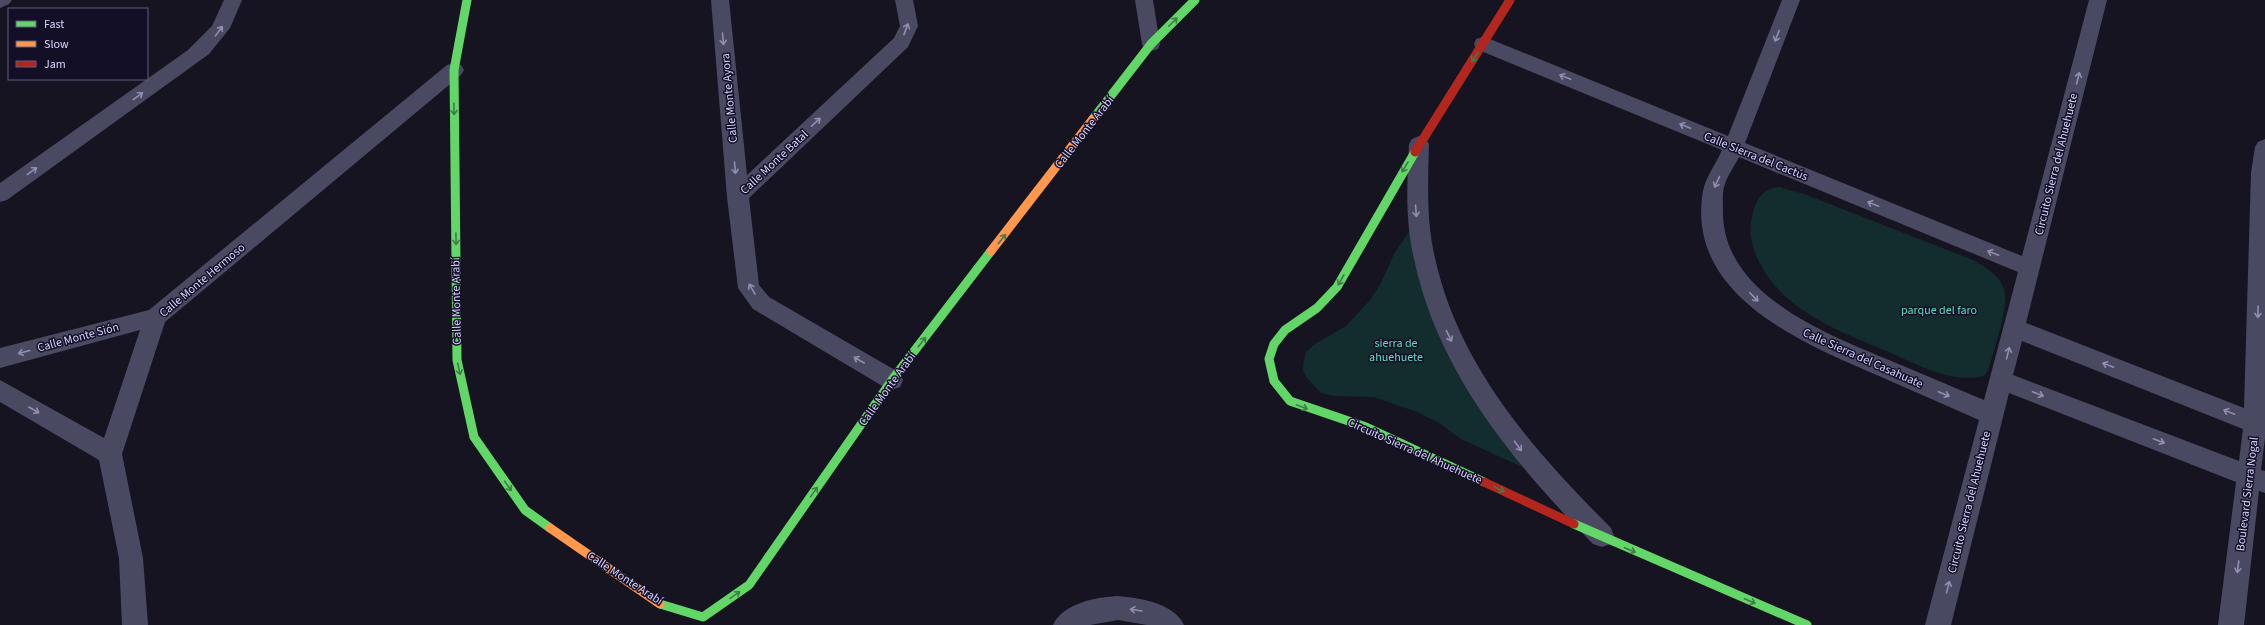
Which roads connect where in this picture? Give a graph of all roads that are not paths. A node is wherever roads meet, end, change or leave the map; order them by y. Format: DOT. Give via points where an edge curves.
graph roads {
  1 [pos="3,0"];
  2 [pos="233,0"];
  3 [pos="467,0"];
  4 [pos="720,0"];
  5 [pos="904,0"];
  6 [pos="1144,0"];
  7 [pos="1195,0"];
  8 [pos="1510,0"];
  9 [pos="1791,0"];
  10 [pos="2098,0"];
  11 [pos="0,2"];
  12 [pos="1151,44"];
  13 [pos="1483,44"];
  14 [pos="454,70"];
  15 [pos="1419,144"];
  16 [pos="1734,146"];
  17 [pos="2265,147"];
  18 [pos="0,194"];
  19 [pos="737,197"];
  20 [pos="2030,268"];
  21 [pos="156,317"];
  22 [pos="2014,328"];
  23 [pos="0,358"];
  24 [pos="892,380"];
  25 [pos="2002,380"];
  26 [pos="0,390"];
  27 [pos="1991,414"];
  28 [pos="2260,425"];
  29 [pos="110,454"];
  30 [pos="2257,479"];
  31 [pos="1605,539"];
  32 [pos="135,625"];
  33 [pos="1066,625"];
  34 [pos="1171,625"];
  35 [pos="1807,625"];
  36 [pos="1938,625"];
  37 [pos="2231,625"];
  1 -- 11 [label="street"];
  18 -- 2 [label="street, one-way" via="201,50 213,40 223,26"];
  3 -- 14 [label="street, Calle Monte Arabí"];
  4 -- 19 [label="street, Calle Monte Ayora, one-way"];
  19 -- 5 [label="street, Calle Monte Batal, one-way" via="901,42 909,26"];
  6 -- 12 [label="street"];
  12 -- 7 [label="street, Calle Monte Arabí, one-way"];
  8 -- 13 [label="street, Circuito Sierra del Ahuehuete"];
  9 -- 16 [label="street, Calle Sierra del Casahuate, one-way"];
  20 -- 10 [label="street, Circuito Sierra del Ahuehuete, one-way"];
  24 -- 12 [label="street, Calle Monte Arabí, one-way"];
  13 -- 15 [label="street, Circuito Sierra del Ahuehuete, one-way"];
  16 -- 13 [label="street, Calle Sierra del Cactús, one-way"];
  14 -- 21 [label="street, Calle Monte Hermoso"];
  14 -- 24 [label="street, Calle Monte Arabí, one-way" via="457,360 474,437 525,510 659,604 703,617 749,585"];
  15 -- 31 [label="street, Circuito Sierra del Ahuehuete, one-way" via="1415,178 1421,252 1447,332 1490,409 1526,457 1563,499"];
  15 -- 31 [label="street, Circuito Sierra del Ahuehuete, one-way" via="1337,287 1318,308 1285,330 1274,344 1270,360 1274,381 1286,397 1300,406 1366,427"];
  20 -- 16 [label="street, Calle Sierra del Cactús, one-way"];
  16 -- 27 [label="street, Calle Sierra del Casahuate, one-way" via="1713,190 1712,226 1720,252 1735,277 1760,304 1818,341"];
  17 -- 28 [label="street, Boulevard Sierra Nogal, one-way" via="2261,173"];
  24 -- 19 [label="street, Calle Monte Batal, one-way" via="761,303 749,288"];
  20 -- 22 [label="street, Circuito Sierra del Ahuehuete"];
  21 -- 23 [label="street, Calle Monte Sión, one-way"];
  21 -- 29 [label="street, Calle Monte Hermoso"];
  25 -- 22 [label="street, Circuito Sierra del Ahuehuete, one-way"];
  28 -- 22 [label="street, one-way"];
  25 -- 27 [label="street, Circuito Sierra del Ahuehuete"];
  25 -- 30 [label="street, one-way"];
  26 -- 29 [label="street, one-way"];
  36 -- 27 [label="street, Circuito Sierra del Ahuehuete, one-way"];
  28 -- 30 [label="street, Boulevard Sierra Nogal"];
  29 -- 32 [label="street, Calle Monte Hermoso" via="131,558"];
  30 -- 37 [label="street, Boulevard Sierra Nogal, one-way"];
  31 -- 35 [label="street, Circuito Sierra del Ahuehuete, one-way"];
  34 -- 33 [label="street, one-way" via="1140,610 1114,608 1090,613"];
}
